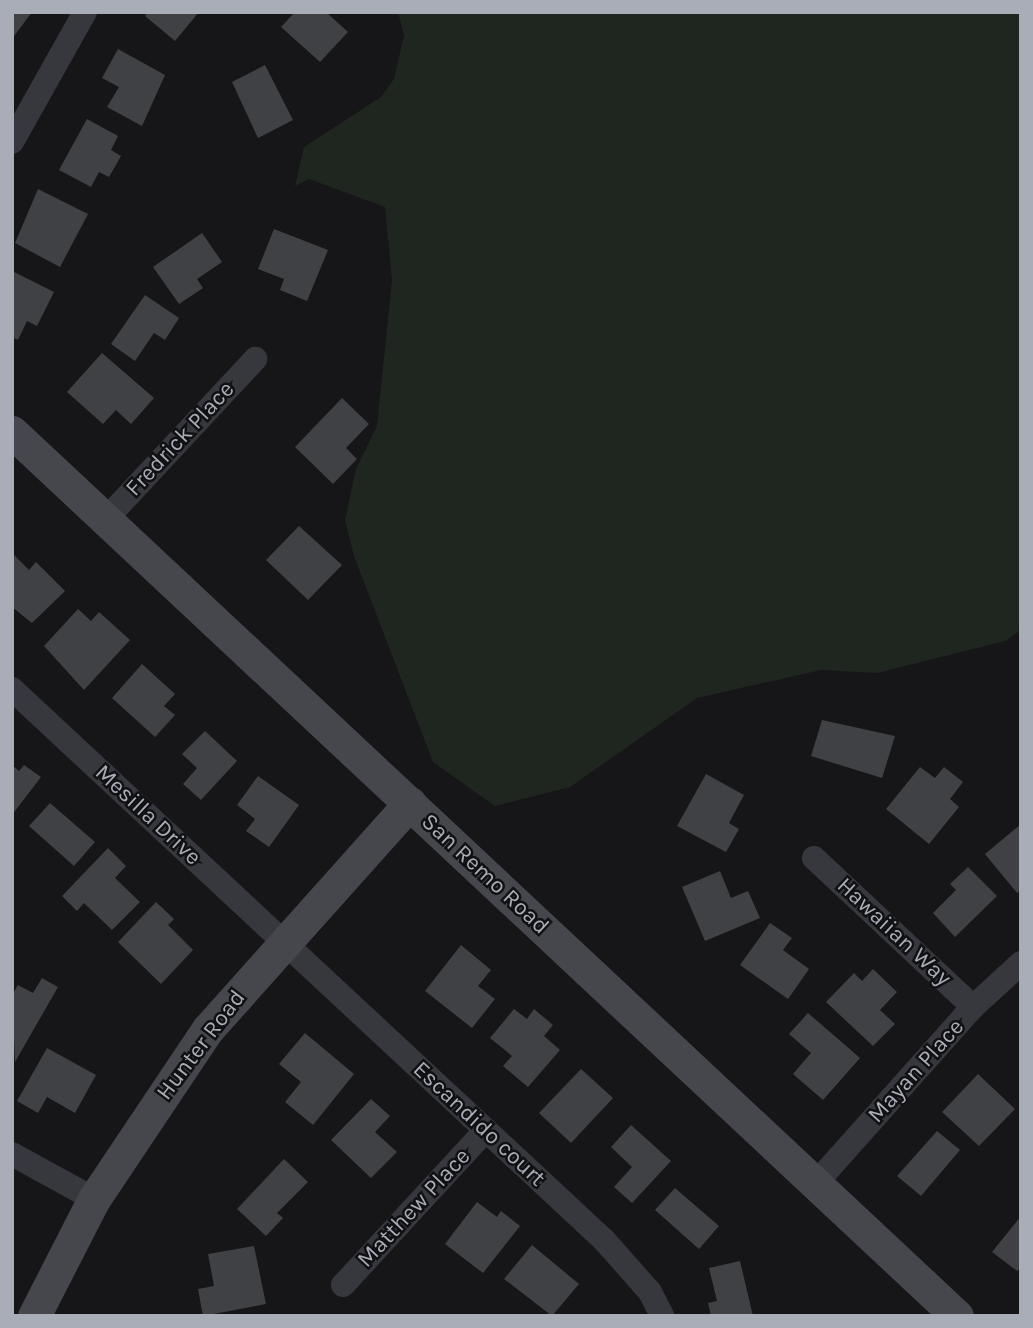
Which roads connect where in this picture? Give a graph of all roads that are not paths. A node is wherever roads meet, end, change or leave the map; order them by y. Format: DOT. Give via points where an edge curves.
graph roads {
  1 [pos="85,12"];
  2 [pos="12,142"];
  3 [pos="255,359"];
  4 [pos="12,432"];
  5 [pos="106,519"];
  6 [pos="12,689"];
  7 [pos="410,803"];
  8 [pos="814,858"];
  9 [pos="284,942"];
  10 [pos="1021,962"];
  11 [pos="973,1007"];
  12 [pos="485,1131"];
  13 [pos="12,1154"];
  14 [pos="816,1183"];
  15 [pos="94,1199"];
  16 [pos="343,1285"];
  17 [pos="34,1316"];
  18 [pos="662,1316"];
  19 [pos="957,1316"];
  1 -- 2 [label="street"];
  3 -- 5 [label="street, Fredrick Place"];
  4 -- 5 [label="street, San Remo Road"];
  5 -- 7 [label="street, San Remo Road"];
  6 -- 9 [label="street, Mesilla Drive"];
  7 -- 9 [label="street, Hunter Road"];
  7 -- 14 [label="street, San Remo Road"];
  8 -- 11 [label="street, Hawaiian Way"];
  9 -- 12 [label="street, Escandido court"];
  9 -- 15 [label="street, Hunter Road" via="208,1029"];
  10 -- 11 [label="street, Mayan Place"];
  11 -- 14 [label="street, Mayan Place"];
  12 -- 16 [label="street, Matthew Place"];
  12 -- 18 [label="street, Escandido court" via="604,1240 650,1292"];
  13 -- 15 [label="street"];
  14 -- 19 [label="street, San Remo Road"];
  15 -- 17 [label="street, Hunter Road"];
}
